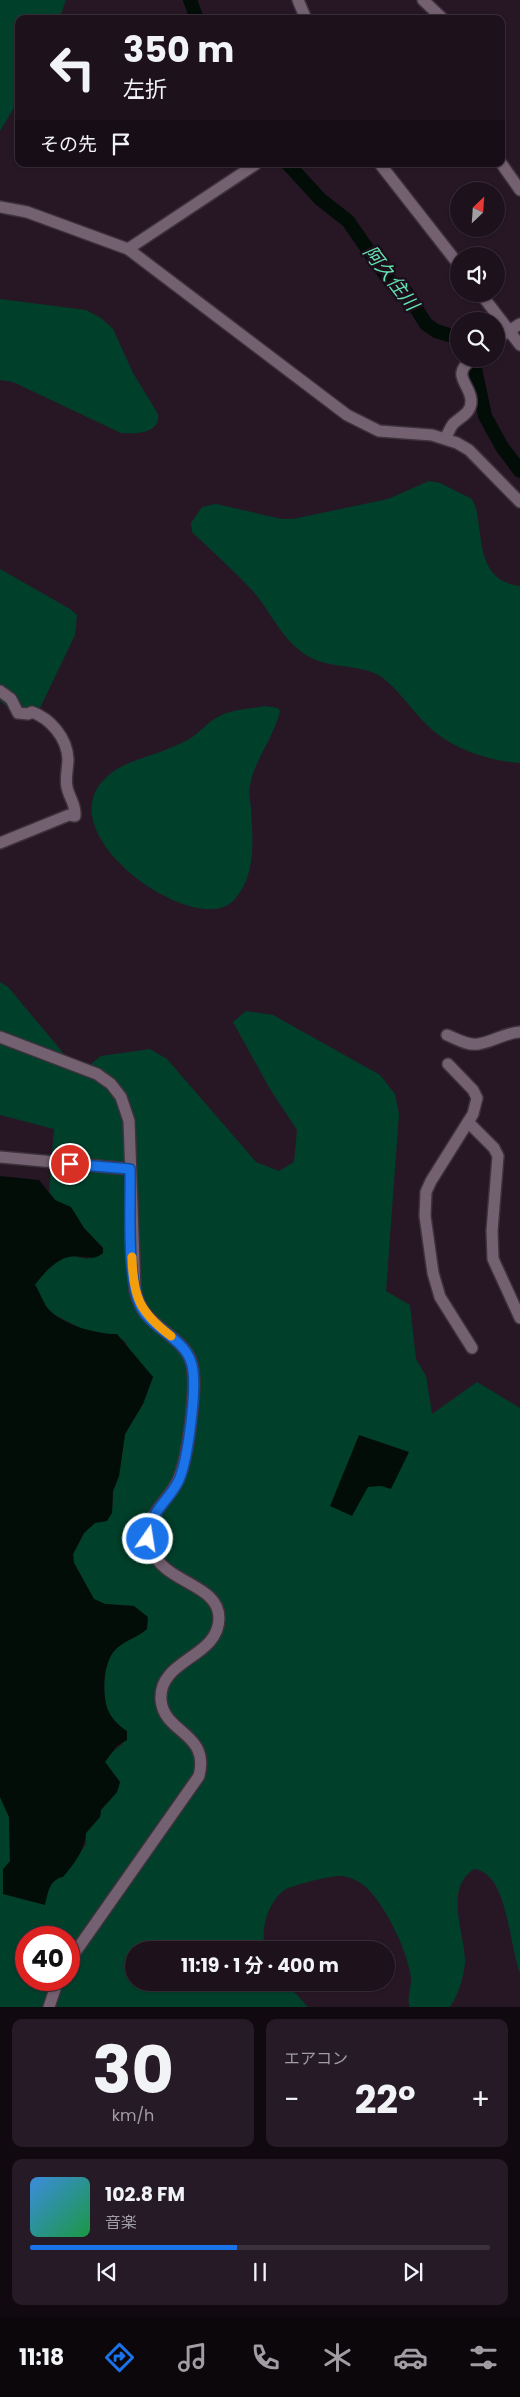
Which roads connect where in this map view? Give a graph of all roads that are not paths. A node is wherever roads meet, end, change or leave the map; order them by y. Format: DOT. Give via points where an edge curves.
graph roads {
  1 [pos="298,0"];
  2 [pos="423,0"];
  3 [pos="304,15"];
  4 [pos="439,15"];
  5 [pos="251,167"];
  6 [pos="382,167"];
  7 [pos="504,167"];
  8 [pos="520,190"];
  9 [pos="0,207"];
  10 [pos="128,249"];
  11 [pos="450,253"];
  12 [pos="487,302"];
  13 [pos="520,324"];
  14 [pos="508,330"];
  15 [pos="505,332"];
  16 [pos="520,345"];
  17 [pos="463,367"];
  18 [pos="445,438"];
  19 [pos="520,502"];
  20 [pos="0,691"];
  21 [pos="0,842"];
  22 [pos="520,1032"];
  23 [pos="447,1036"];
  24 [pos="0,1037"];
  25 [pos="448,1064"];
  26 [pos="468,1122"];
  27 [pos="0,1157"];
  28 [pos="130,1169"];
  29 [pos="520,1318"];
  30 [pos="472,1348"];
  31 [pos="80,1945"];
  32 [pos="54,1991"];
  33 [pos="49,2007"];
  1 -- 3 [label="street"];
  2 -- 4 [label="street"];
  5 -- 10 [label="street"];
  6 -- 11 [label="street"];
  7 -- 8 [label="street"];
  9 -- 10 [label="street" via="27,212"];
  10 -- 18 [label="street" via="357,422 378,431"];
  12 -- 14 [label="street"];
  13 -- 14 [label="street"];
  14 -- 15 [label="street"];
  14 -- 16 [label="street"];
  17 -- 18 [label="street" via="462,374 471,400 467,414 453,425"];
  18 -- 19 [label="street" via="469,450"];
  20 -- 21 [label="street" via="11,699 18,713 32,712 42,716 56,729 68,756 66,784 76,808 75,816 69,815"];
  22 -- 23 [label="street" via="506,1033 477,1045"];
  24 -- 28 [label="street" via="78,1067 111,1084 127,1112"];
  25 -- 26 [label="street" via="477,1098"];
  26 -- 29 [label="street" via="498,1156 493,1259"];
  26 -- 30 [label="street" via="431,1180 426,1192 424,1216 440,1297"];
  27 -- 28 [label="street"];
  28 -- 31 [label="street" via="133,1280 137,1298 146,1315 187,1351 194,1378 183,1467 173,1490 151,1520 148,1539 161,1566 209,1596 219,1618 212,1641 169,1675 162,1689 165,1712 200,1752 199,1776"];
  32 -- 33 [label="street"];
}
